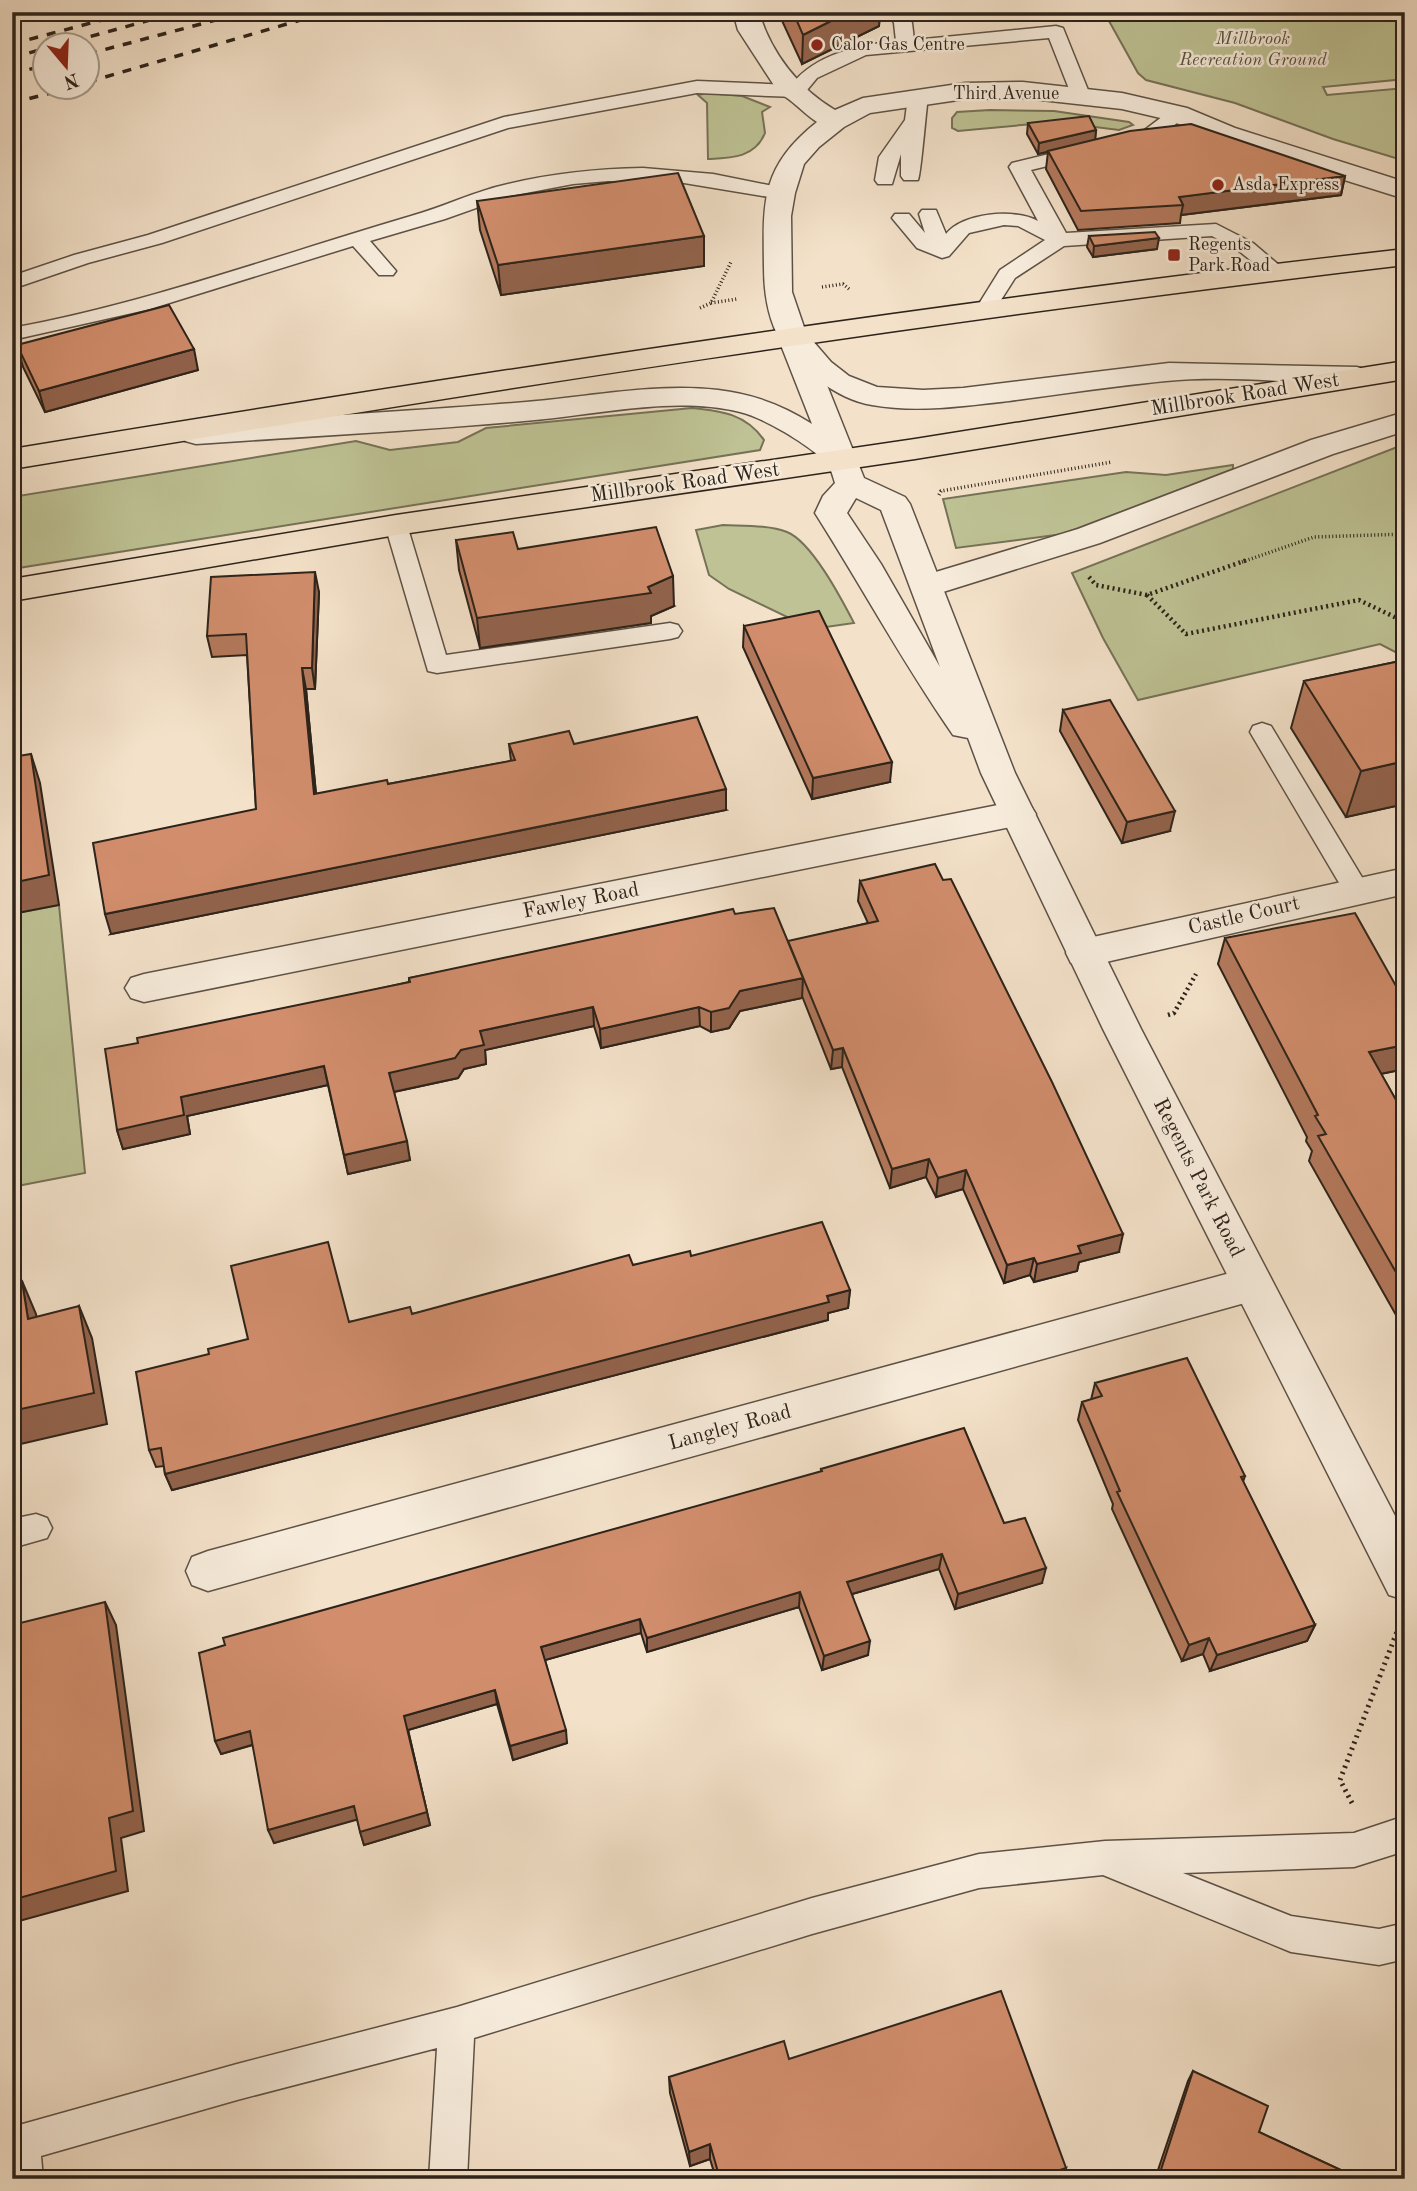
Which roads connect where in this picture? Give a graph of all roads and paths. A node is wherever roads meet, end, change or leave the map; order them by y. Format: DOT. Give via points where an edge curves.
graph roads {
  1 [pos="747,12"];
  2 [pos="897,12"];
  3 [pos="1060,12"];
  4 [pos="1056,32"];
  5 [pos="906,46"];
  6 [pos="796,91"];
  7 [pos="1080,95"];
  8 [pos="916,109"];
  9 [pos="1178,114"];
  10 [pos="835,121"];
  11 [pos="911,176"];
  12 [pos="885,180"];
  13 [pos="1405,191"];
  14 [pos="780,193"];
  15 [pos="929,214"];
  16 [pos="902,218"];
  17 [pos="357,239"];
  18 [pos="1059,240"];
  19 [pos="942,252"];
  20 [pos="1405,257"];
  21 [pos="733,259"];
  22 [pos="386,271"];
  23 [pos="1276,271"];
  24 [pos="12,284"];
  25 [pos="987,307"];
  26 [pos="692,312"];
  27 [pos="12,334"];
  28 [pos="792,335"];
  29 [pos="1405,370"];
  30 [pos="1357,376"];
  31 [pos="1405,421"];
  32 [pos="143,437"];
  33 [pos="12,459"];
  34 [pos="1114,462"];
  35 [pos="846,472"];
  36 [pos="941,491"];
  37 [pos="396,525"];
  38 [pos="1405,534"];
  39 [pos="927,586"];
  40 [pos="12,590"];
  41 [pos="1405,622"];
  42 [pos="670,631"];
  43 [pos="1262,732"];
  44 [pos="998,773"];
  45 [pos="1018,814"];
  46 [pos="1405,881"];
  47 [pos="1357,891"];
  48 [pos="1084,953"];
  49 [pos="1198,972"];
  50 [pos="145,988"];
  51 [pos="1122,1029"];
  52 [pos="1252,1284"];
  53 [pos="208,1571"];
  54 [pos="1405,1580"];
  55 [pos="1400,1625"];
  56 [pos="1389,1839"];
  57 [pos="1105,1858"];
  58 [pos="1405,1941"];
  59 [pos="457,2025"];
  60 [pos="20,2156"];
  61 [pos="447,2179"];
  1 -- 6 [label="street" via="751,30 788,87"];
  2 -- 5 [label="lane"];
  3 -- 4 [label="lane"];
  4 -- 5 [label="lane"];
  4 -- 7 [label="lane"];
  5 -- 6 [label="lane" via="862,50 810,74"];
  6 -- 10 [label="street" via="811,107"];
  6 -- 24 [label="lane" via="697,87 504,123"];
  7 -- 8 [label="street, Third Avenue" via="965,91"];
  7 -- 9 [label="street, Third Avenue"];
  8 -- 10 [label="street, Third Avenue" via="863,106"];
  8 -- 11 [label="lane"];
  8 -- 12 [label="lane" via="890,157"];
  9 -- 13 [label="street, Third Avenue" via="1226,134"];
  9 -- 18 [label="lane" via="1149,136 1019,167"];
  10 -- 14 [label="street, Third Avenue" via="791,162"];
  14 -- 17 [label="lane" via="692,176 576,177 504,191"];
  14 -- 28 [label="street, Third Avenue" via="778,292"];
  15 -- 19 [label="lane"];
  16 -- 19 [label="lane" via="924,244"];
  17 -- 22 [label="lane"];
  17 -- 27 [label="lane" via="137,307"];
  18 -- 19 [label="lane" via="1022,220 1004,219 962,228"];
  18 -- 23 [label="lane" via="1216,230"];
  18 -- 25 [label="lane" via="1007,274"];
  20 -- 23 [label="highway"];
  21 -- 26 [label="path" via="711,303"];
  23 -- 25 [label="highway"];
  25 -- 28 [label="highway"];
  28 -- 30 [label="street, Millbrook Road West" via="838,382 872,396 923,400 1169,372"];
  28 -- 32 [label="highway"];
  28 -- 35 [label="street, Third Avenue"];
  29 -- 30 [label="highway, Millbrook Road West"];
  30 -- 35 [label="highway, Millbrook Road West"];
  31 -- 39 [label="street" via="1322,447 1089,536"];
  32 -- 33 [label="highway"];
  32 -- 35 [label="street" via="720,399 770,413"];
  34 -- 36 [label="path"];
  35 -- 37 [label="highway, Millbrook Road West"];
  35 -- 39 [label="street, Regents Park Road" via="894,504"];
  35 -- 44 [label="street, Regents Park Road" via="831,513 834,520 865,564 921,664"];
  37 -- 40 [label="highway, Millbrook Road West"];
  37 -- 42 [label="lane" via="437,665"];
  38 -- 41 [label="path" via="1314,537 1147,595 1186,634 1359,600"];
  39 -- 44 [label="street, Regents Park Road"];
  43 -- 47 [label="lane"];
  44 -- 45 [label="street, Regents Park Road"];
  45 -- 48 [label="street, Regents Park Road"];
  45 -- 50 [label="street, Fawley Road"];
  46 -- 47 [label="street, Castle Court"];
  47 -- 48 [label="street, Castle Court"];
  48 -- 51 [label="street, Regents Park Road"];
  49 -- 51 [label="path" via="1174,1013"];
  51 -- 52 [label="street, Regents Park Road"];
  52 -- 53 [label="street, Langley Road"];
  52 -- 54 [label="street, Regents Park Road"];
  55 -- 56 [label="path" via="1340,1780"];
  56 -- 57 [label="lane" via="1354,1850"];
  57 -- 58 [label="lane" via="1291,1934 1380,1947"];
  57 -- 59 [label="lane" via="979,1871 812,1916"];
  59 -- 60 [label="lane" via="237,2082"];
  59 -- 61 [label="lane"];
}
